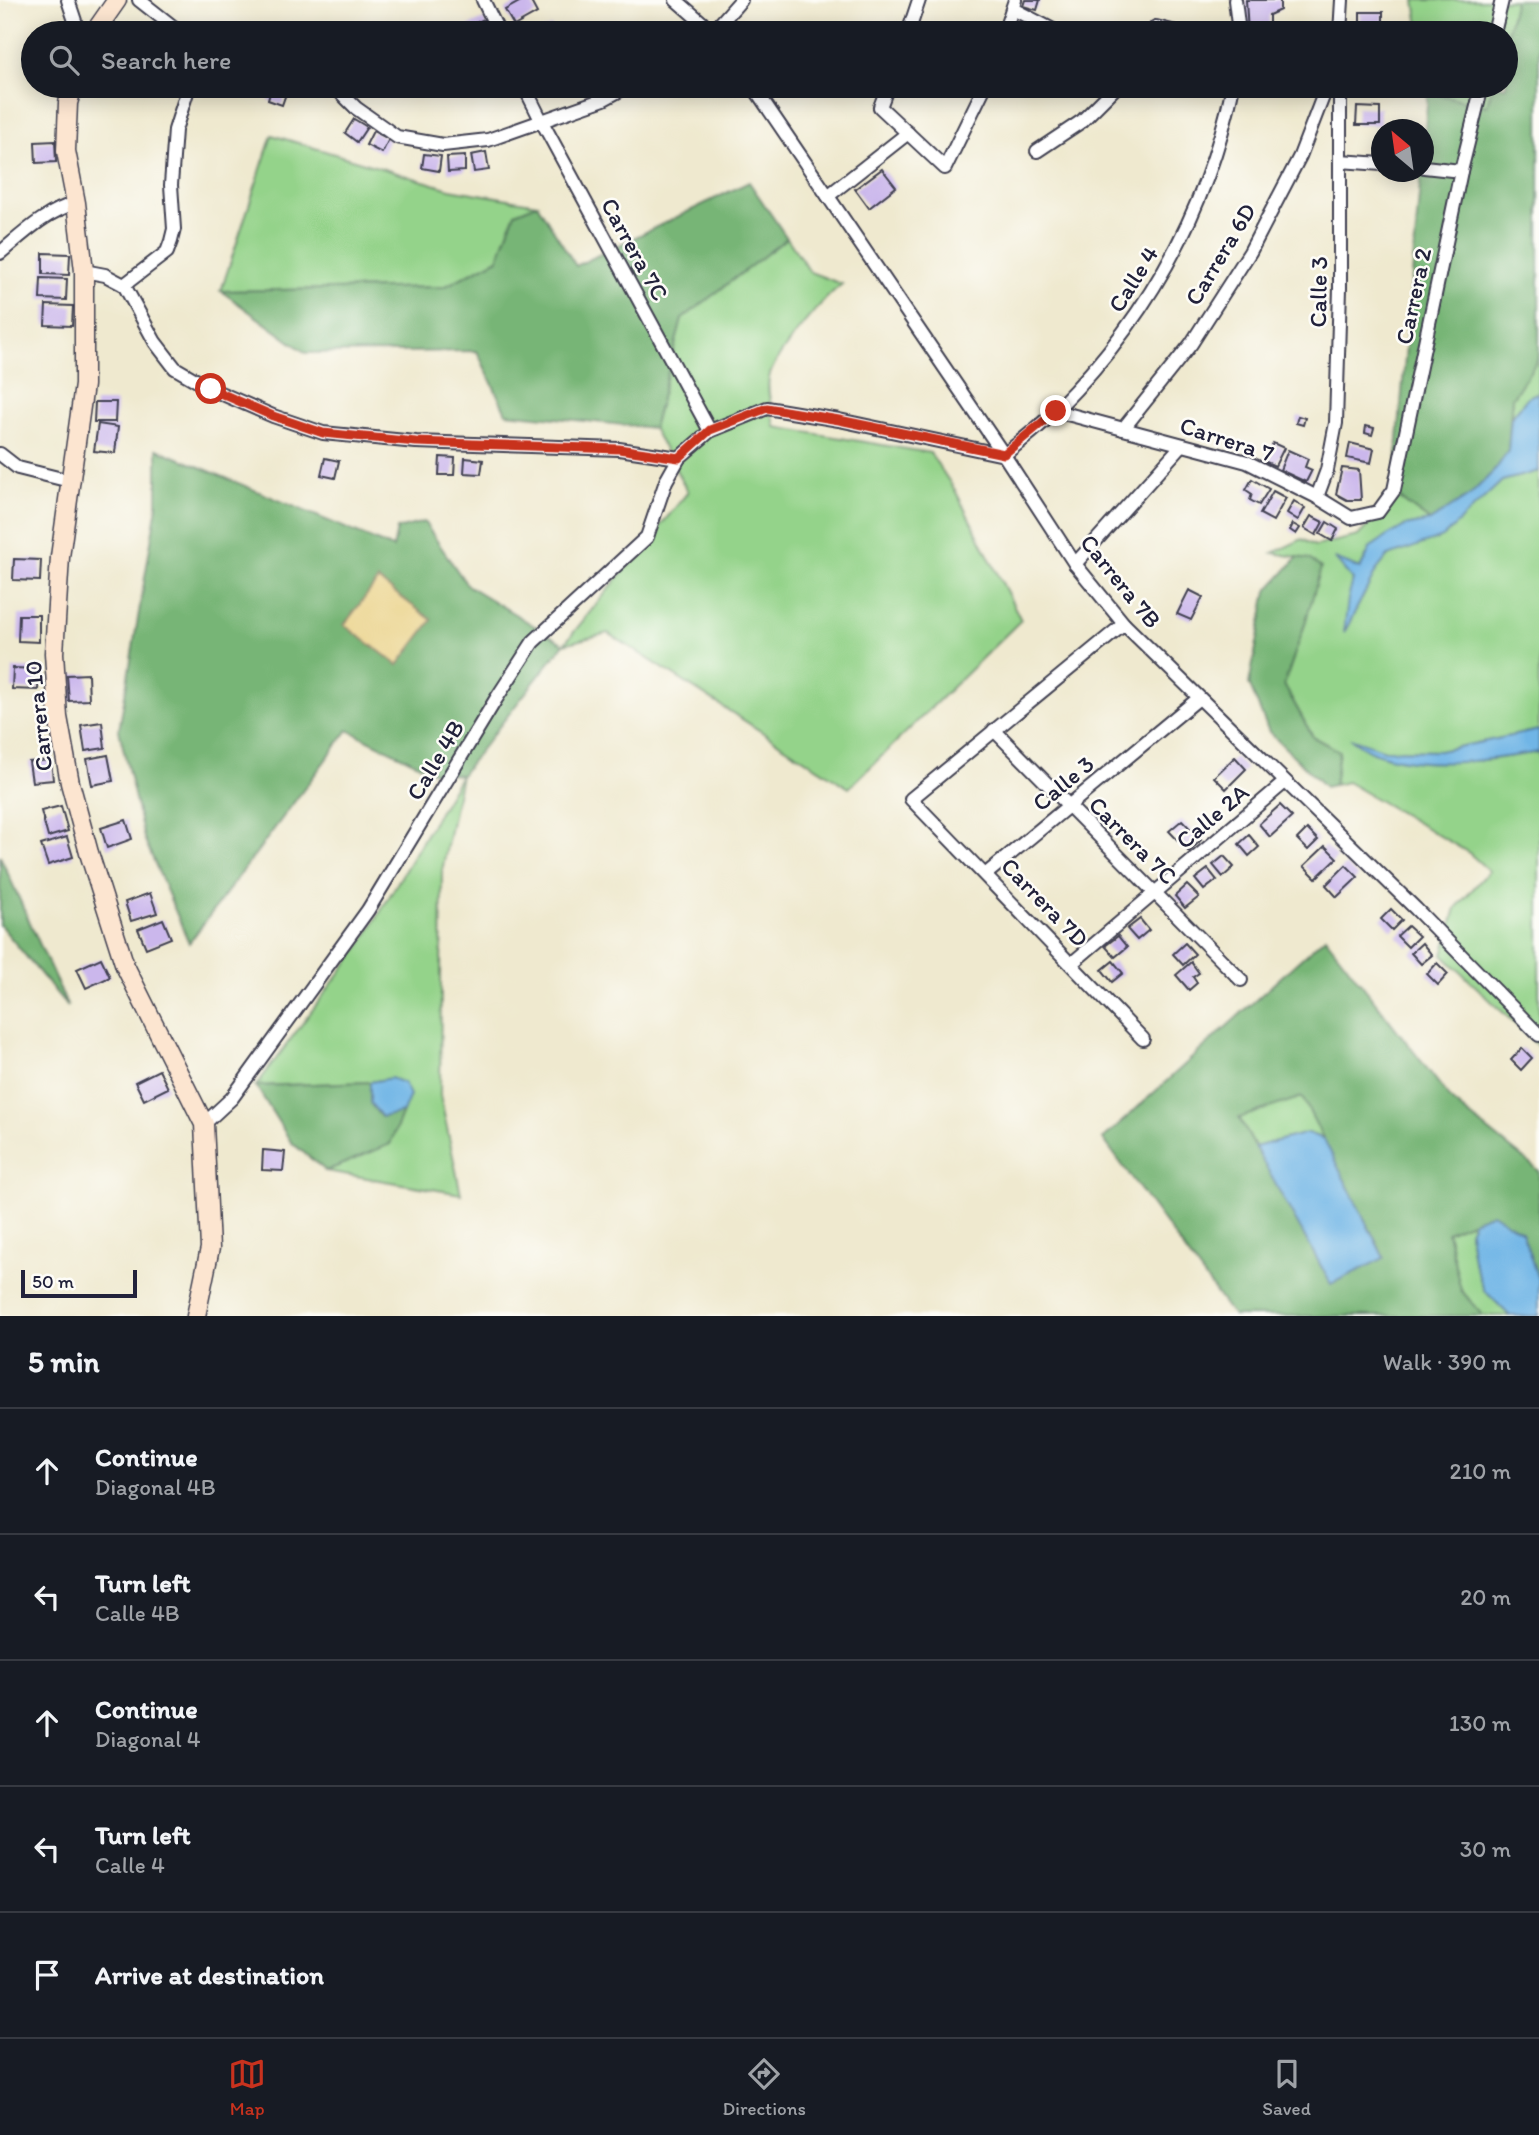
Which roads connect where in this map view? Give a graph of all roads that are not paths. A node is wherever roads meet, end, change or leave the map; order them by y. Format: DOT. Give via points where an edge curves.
graph roads {
  1 [pos="68,0"];
  2 [pos="117,0"];
  3 [pos="139,0"];
  4 [pos="483,0"];
  5 [pos="676,0"];
  6 [pos="741,0"];
  7 [pos="919,0"];
  8 [pos="1235,0"];
  9 [pos="1342,0"];
  10 [pos="1502,0"];
  11 [pos="1014,4"];
  12 [pos="75,21"];
  13 [pos="102,21"];
  14 [pos="166,21"];
  15 [pos="493,21"];
  16 [pos="700,21"];
  17 [pos="723,21"];
  18 [pos="912,21"];
  19 [pos="1008,21"];
  20 [pos="1040,21"];
  21 [pos="1237,21"];
  22 [pos="1341,21"];
  23 [pos="1497,21"];
  24 [pos="69,98"];
  25 [pos="185,98"];
  26 [pos="346,98"];
  27 [pos="530,98"];
  28 [pos="606,98"];
  29 [pos="761,98"];
  30 [pos="883,98"];
  31 [pos="979,98"];
  32 [pos="1105,98"];
  33 [pos="1231,98"];
  34 [pos="1322,98"];
  35 [pos="1340,98"];
  36 [pos="1479,98"];
  37 [pos="541,120"];
  38 [pos="908,133"];
  39 [pos="1037,151"];
  40 [pos="1340,160"];
  41 [pos="1371,163"];
  42 [pos="1434,168"];
  43 [pos="1461,170"];
  44 [pos="828,196"];
  45 [pos="76,203"];
  46 [pos="0,253"];
  47 [pos="84,271"];
  48 [pos="124,285"];
  49 [pos="1056,411"];
  50 [pos="1123,429"];
  51 [pos="710,430"];
  52 [pos="1182,446"];
  53 [pos="0,454"];
  54 [pos="1004,454"];
  55 [pos="679,458"];
  56 [pos="70,481"];
  57 [pos="1317,497"];
  58 [pos="1378,512"];
  59 [pos="1075,564"];
  60 [pos="1124,624"];
  61 [pos="1199,698"];
  62 [pos="995,730"];
  63 [pos="1285,782"];
  64 [pos="1069,806"];
  65 [pos="985,875"];
  66 [pos="1155,892"];
  67 [pos="1071,964"];
  68 [pos="1241,980"];
  69 [pos="1539,1035"];
  70 [pos="1143,1039"];
  71 [pos="204,1124"];
  72 [pos="196,1316"];
  1 -- 12 [label="street"];
  2 -- 13 [label="street"];
  3 -- 14 [label="street"];
  4 -- 15 [label="street"];
  5 -- 16 [label="street"];
  6 -- 17 [label="street"];
  7 -- 18 [label="street"];
  8 -- 21 [label="street"];
  9 -- 22 [label="street"];
  10 -- 23 [label="street"];
  11 -- 19 [label="street"];
  11 -- 20 [label="street"];
  24 -- 45 [label="street, Carrera 10" via="66,151"];
  25 -- 48 [label="street" via="175,130 174,229 167,252"];
  26 -- 37 [label="street" via="397,137 443,145 488,140"];
  27 -- 37 [label="street, Carrera 7C"];
  28 -- 37 [label="street"];
  29 -- 44 [label="street, Carrera 7B"];
  30 -- 38 [label="street" via="880,107"];
  31 -- 38 [label="street" via="946,168"];
  32 -- 39 [label="street" via="1082,121"];
  33 -- 49 [label="street, Calle 4" via="1197,208 1159,281 1112,350"];
  34 -- 50 [label="street, Carrera 6D" via="1300,156 1250,253 1191,344"];
  35 -- 40 [label="street, Calle 3"];
  36 -- 43 [label="street, Carrera 2"];
  37 -- 51 [label="street, Carrera 7C"];
  38 -- 44 [label="street"];
  40 -- 41 [label="street"];
  40 -- 57 [label="street, Calle 3" via="1336,423"];
  42 -- 43 [label="street"];
  43 -- 58 [label="street, Carrera 2" via="1394,490"];
  44 -- 54 [label="street, Carrera 7B"];
  45 -- 46 [label="street" via="43,217"];
  45 -- 47 [label="street, Carrera 10"];
  47 -- 48 [label="street"];
  47 -- 56 [label="street, Carrera 10" via="83,385"];
  48 -- 55 [label="street" via="175,368 211,389 323,433 416,442 619,449"];
  49 -- 50 [label="street, Carrera 7"];
  49 -- 54 [label="street, Calle 4"];
  50 -- 52 [label="street, Carrera 7"];
  51 -- 54 [label="street" via="767,408"];
  51 -- 55 [label="street, Calle 4B"];
  52 -- 57 [label="street, Carrera 7" via="1247,462"];
  52 -- 59 [label="street"];
  53 -- 56 [label="street" via="19,468"];
  54 -- 59 [label="street, Carrera 7B"];
  55 -- 71 [label="street, Calle 4B" via="647,537 533,642 368,910 232,1098"];
  56 -- 71 [label="street, Carrera 10" via="54,653 58,717 70,783 125,966"];
  57 -- 58 [label="street, Carrera 7" via="1351,518"];
  59 -- 60 [label="street, Carrera 7B"];
  60 -- 61 [label="street, Carrera 7B"];
  60 -- 62 [label="street"];
  61 -- 63 [label="street, Carrera 7B"];
  61 -- 64 [label="street, Calle 3"];
  62 -- 64 [label="street, Carrera 7C"];
  62 -- 65 [label="street, Carrera 7D" via="911,799"];
  63 -- 66 [label="street, Calle 2A"];
  63 -- 69 [label="street, Carrera 7B"];
  64 -- 65 [label="street, Calle 3"];
  64 -- 66 [label="street, Carrera 7C"];
  65 -- 67 [label="street, Carrera 7D"];
  66 -- 67 [label="street, Calle 2A"];
  66 -- 68 [label="street, Carrera 7C"];
  67 -- 70 [label="street, Carrera 7D"];
  71 -- 72 [label="street, Carrera 10" via="210,1248"];
}
